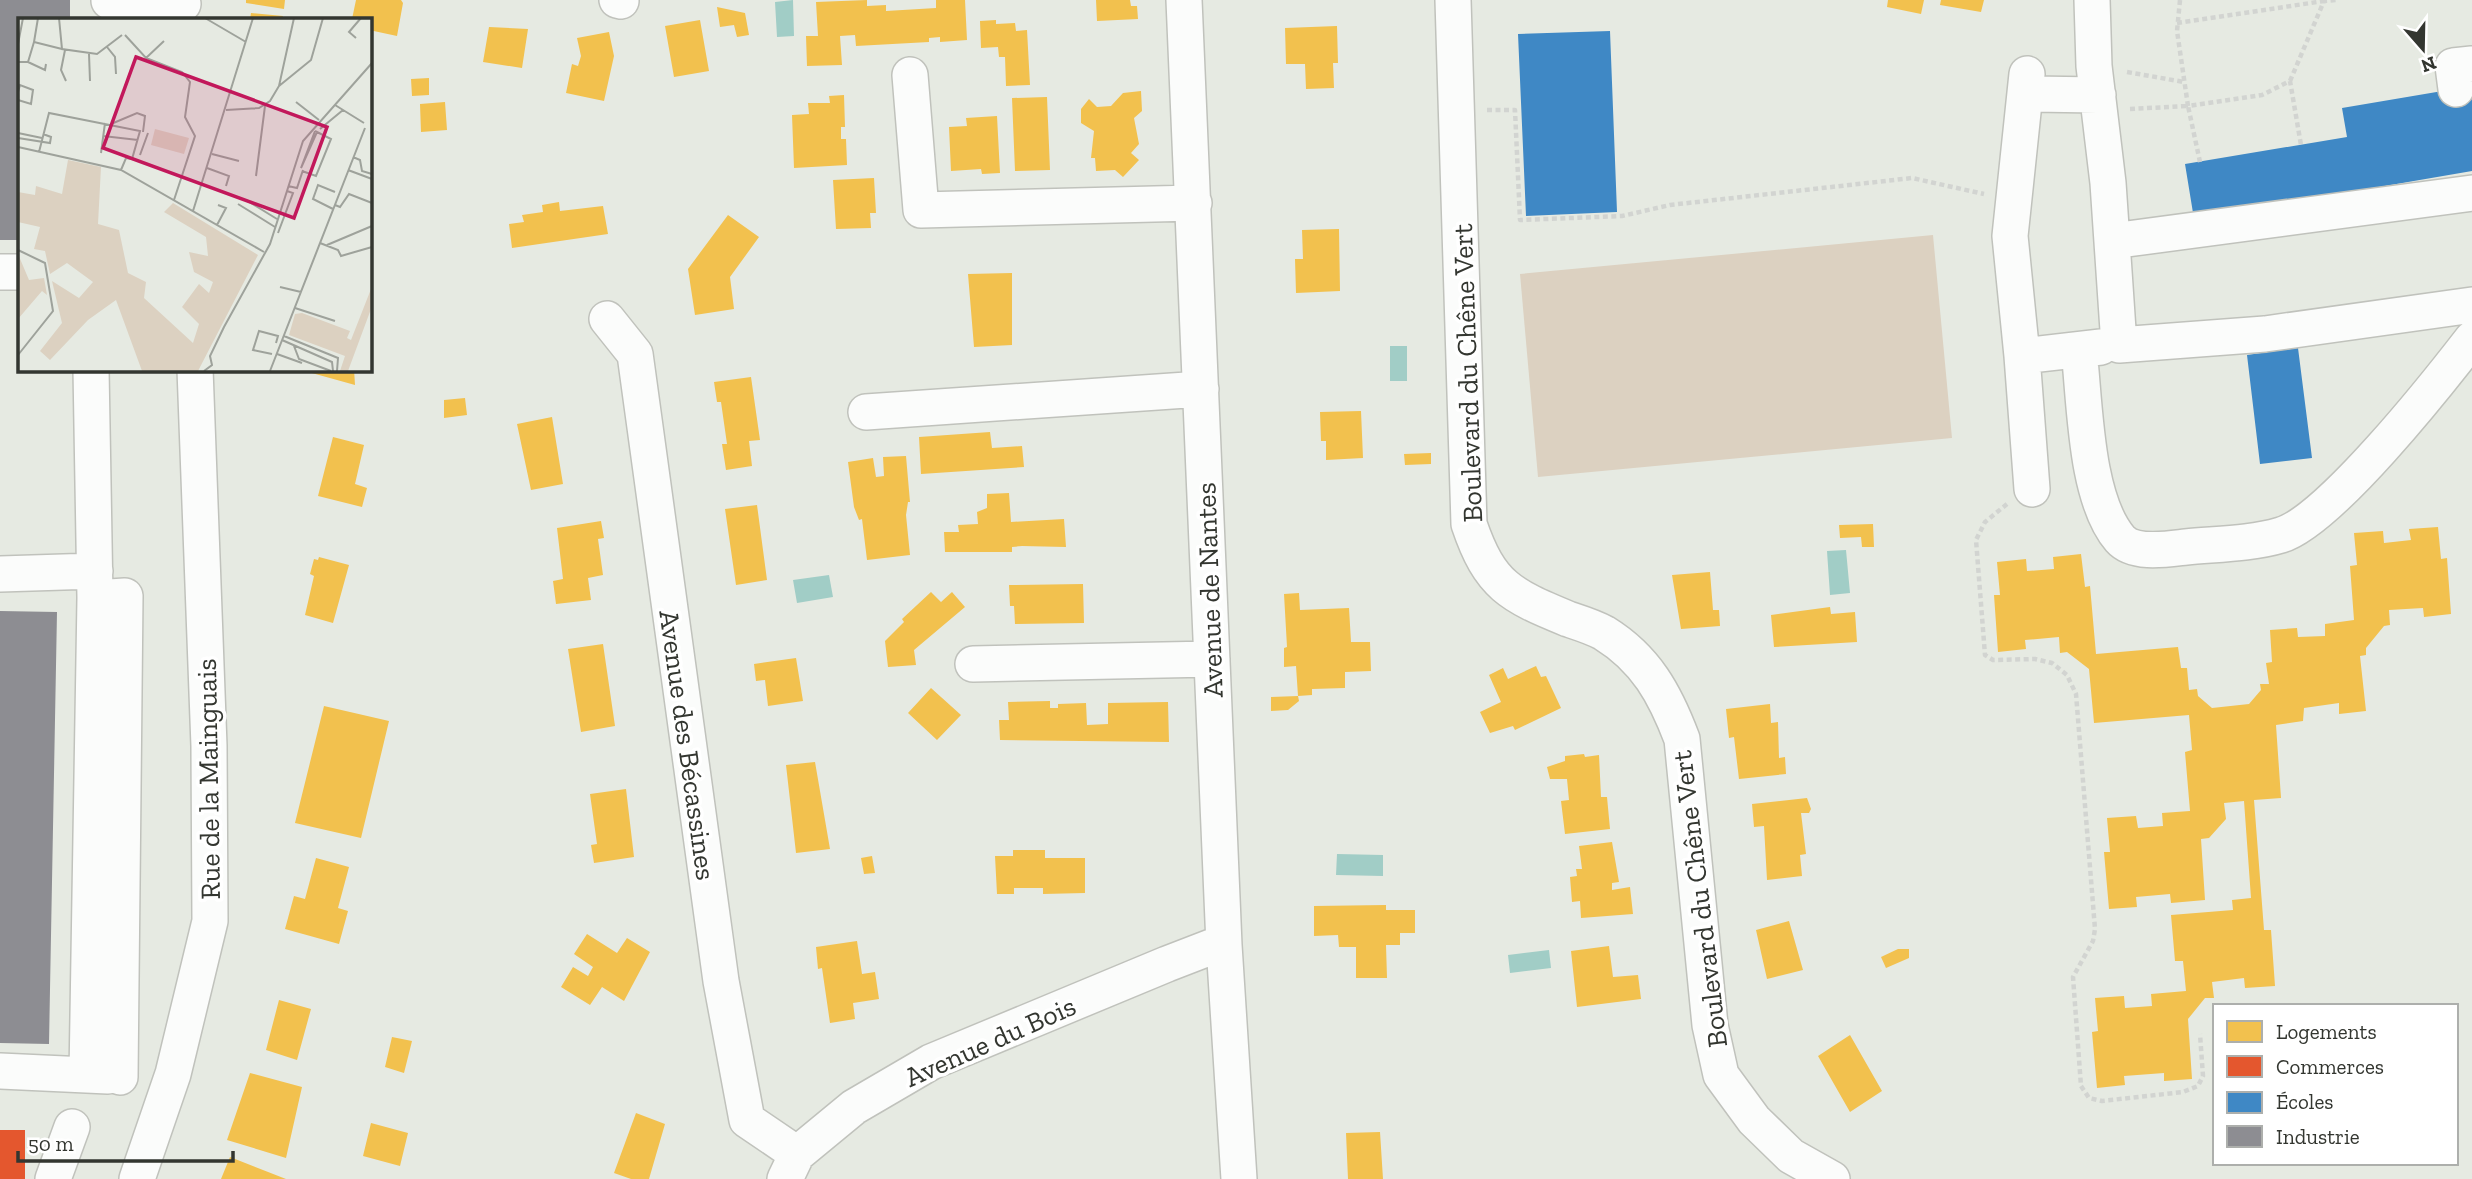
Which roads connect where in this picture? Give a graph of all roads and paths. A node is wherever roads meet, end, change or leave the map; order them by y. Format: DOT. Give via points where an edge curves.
graph roads {
  1 [pos="1184,0"];
  2 [pos="1453,0"];
  3 [pos="2092,0"];
  4 [pos="2180,0"];
  5 [pos="2335,0"];
  6 [pos="2324,1"];
  7 [pos="109,7"];
  8 [pos="183,8"];
  9 [pos="2177,23"];
  10 [pos="910,75"];
  11 [pos="2290,81"];
  12 [pos="2098,95"];
  13 [pos="2188,106"];
  14 [pos="1458,111"];
  15 [pos="2301,145"];
  16 [pos="2200,162"];
  17 [pos="2472,193"];
  18 [pos="2013,197"];
  19 [pos="1194,203"];
  20 [pos="2112,241"];
  21 [pos="0,272"];
  22 [pos="18,272"];
  23 [pos="2472,305"];
  24 [pos="607,319"];
  25 [pos="2472,339"];
  26 [pos="2119,345"];
  27 [pos="2079,350"];
  28 [pos="2022,356"];
  29 [pos="91,371"];
  30 [pos="195,371"];
  31 [pos="1201,389"];
  32 [pos="866,412"];
  33 [pos="2032,489"];
  34 [pos="0,573"];
  35 [pos="95,584"];
  36 [pos="1212,659"];
  37 [pos="973,664"];
  38 [pos="1224,945"];
  39 [pos="2200,1034"];
  40 [pos="0,1071"];
  41 [pos="104,1076"];
  42 [pos="169,1086"];
  43 [pos="72,1127"];
  44 [pos="791,1166"];
  45 [pos="53,1179"];
  46 [pos="137,1179"];
  47 [pos="1239,1179"];
  48 [pos="1832,1179"];
  1 -- 19 [label="street, Avenue de Nantes"];
  2 -- 14 [label="street, Boulevard du Chêne Vert"];
  3 -- 12 [label="street"];
  4 -- 9 [label="path"];
  5 -- 6 [label="path"];
  6 -- 9 [label="path"];
  6 -- 11 [label="path"];
  7 -- 8 [label="street"];
  9 -- 13 [label="path"];
  10 -- 19 [label="street" via="921,210"];
  11 -- 13 [label="path" via="2262,95"];
  11 -- 15 [label="path"];
  12 -- 18 [label="street" via="2026,84"];
  12 -- 20 [label="street"];
  13 -- 16 [label="path"];
  14 -- 18 [label="path" via="1515,110 1520,220 1622,216 1670,205 1912,178"];
  14 -- 48 [label="street, Boulevard du Chêne Vert" via="1469,524 1480,557 1501,586 1532,604 1603,632 1642,665 1665,695 1682,739 1710,1025 1721,1075 1754,1121 1791,1156"];
  17 -- 20 [label="street"];
  18 -- 28 [label="street" via="2010,236"];
  19 -- 31 [label="street, Avenue de Nantes"];
  20 -- 26 [label="street"];
  21 -- 22 [label="street"];
  23 -- 26 [label="street" via="2265,334"];
  24 -- 44 [label="street, Avenue des Bécassines" via="635,354 721,981 747,1119"];
  25 -- 27 [label="street" via="2337,496 2305,523 2282,535 2167,549 2142,549 2122,541 2105,517 2096,494"];
  26 -- 27 [label="street"];
  27 -- 28 [label="street"];
  28 -- 33 [label="street"];
  29 -- 35 [label="street"];
  30 -- 42 [label="street, Rue de la Mainguais" via="209,746 210,921"];
  31 -- 32 [label="street"];
  31 -- 36 [label="street, Avenue de Nantes"];
  33 -- 39 [label="path" via="1999,509 1976,540 1981,626 1985,655 1993,660 2052,663 2067,675 2076,694 2095,929 2073,977 2081,1086 2090,1098 2102,1101 2183,1092 2198,1086 2203,1076"];
  34 -- 35 [label="street"];
  35 -- 41 [label="street"];
  36 -- 37 [label="street"];
  36 -- 38 [label="street, Avenue de Nantes"];
  38 -- 44 [label="street, Avenue du Bois" via="931,1062 854,1107"];
  38 -- 47 [label="street, Avenue de Nantes"];
  40 -- 41 [label="street"];
  41 -- 42 [label="street" via="139,1077"];
  42 -- 46 [label="street, Rue de la Mainguais"];
  43 -- 45 [label="street"];
}
